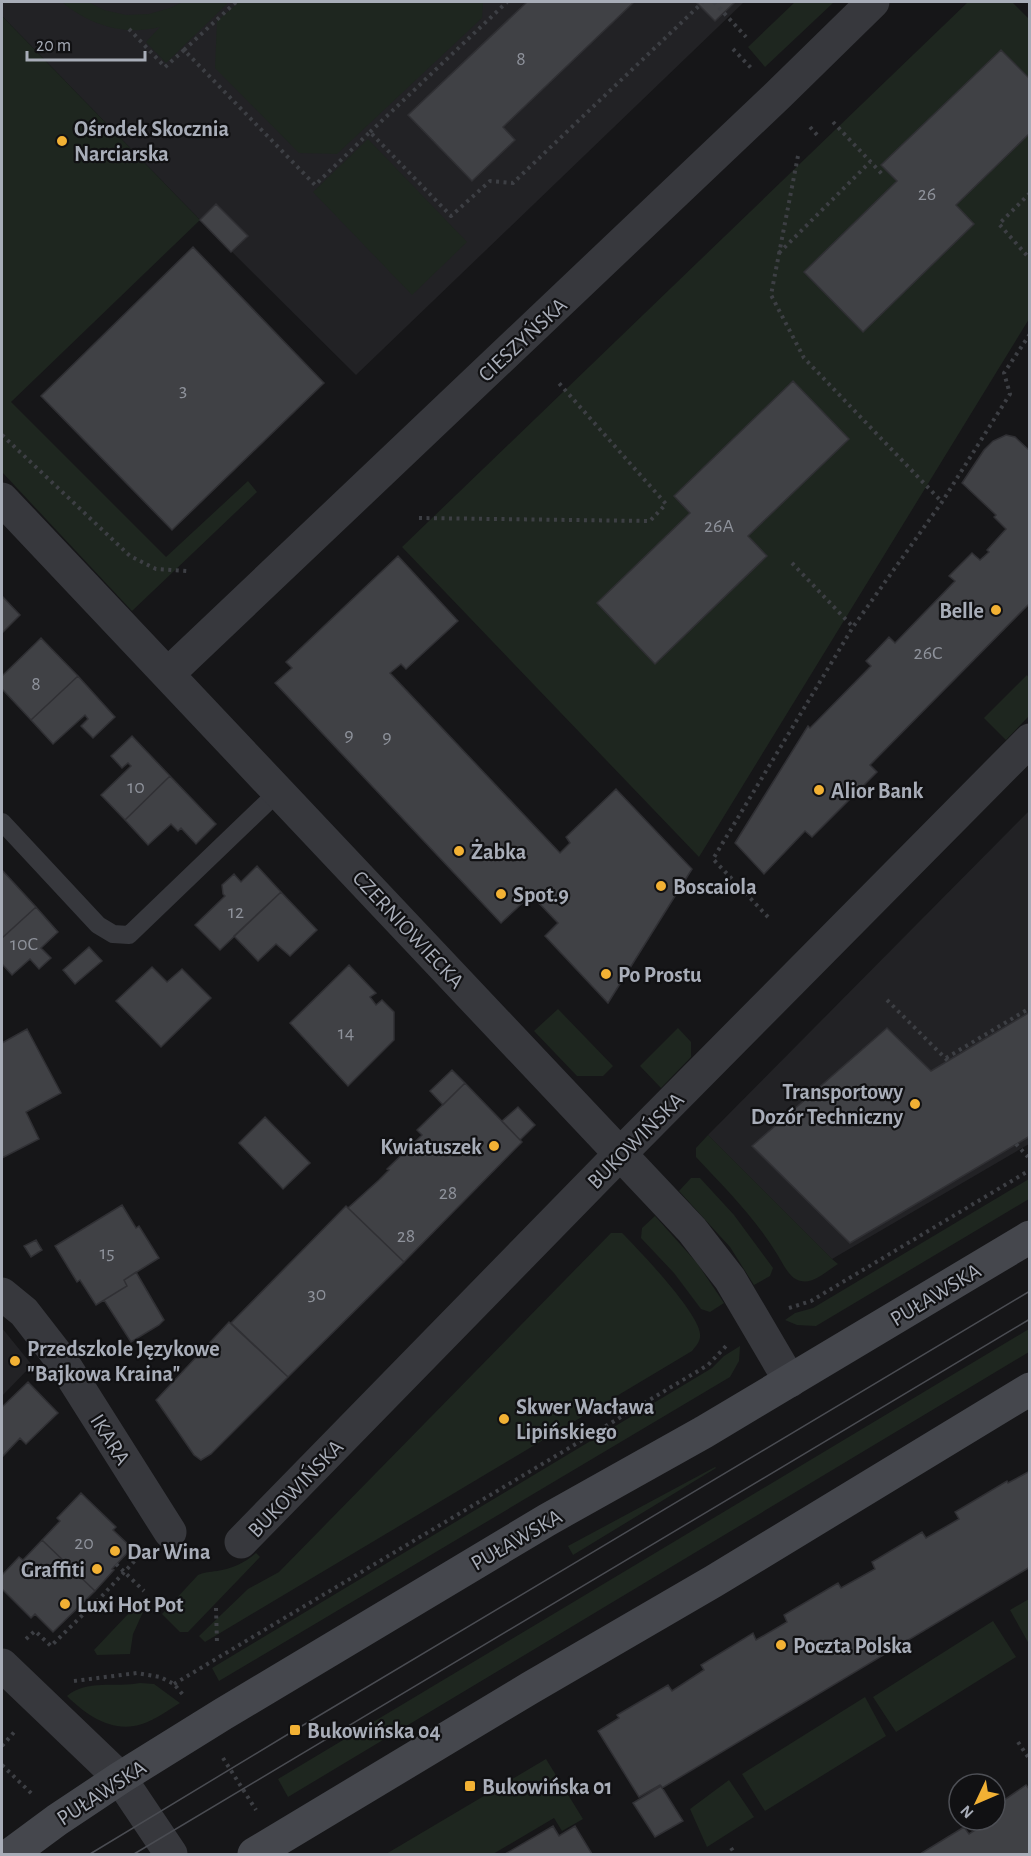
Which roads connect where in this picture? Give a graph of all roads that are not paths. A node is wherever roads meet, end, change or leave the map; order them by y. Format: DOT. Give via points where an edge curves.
graph roads {
  1 [pos="873,2"];
  2 [pos="2,499"];
  3 [pos="168,674"];
  4 [pos="1029,740"];
  5 [pos="279,791"];
  6 [pos="2,822"];
  7 [pos="620,1154"];
  8 [pos="1029,1237"];
  9 [pos="2,1294"];
  10 [pos="790,1381"];
  11 [pos="1029,1389"];
  12 [pos="170,1532"];
  13 [pos="241,1542"];
  14 [pos="11,1655"];
  15 [pos="120,1778"];
  16 [pos="11,1854"];
  17 [pos="171,1854"];
  18 [pos="254,1854"];
  1 -- 3 [label="street, CIESZYŃSKA"];
  2 -- 3 [label="street, CZERNIOWIECKA"];
  3 -- 5 [label="street, CZERNIOWIECKA"];
  4 -- 7 [label="street, BUKOWIŃSKA"];
  5 -- 6 [label="lane" via="129,935 113,934 98,925"];
  5 -- 7 [label="street, CZERNIOWIECKA"];
  7 -- 10 [label="street, CZERNIOWIECKA" via="724,1270"];
  7 -- 13 [label="street, BUKOWIŃSKA"];
  8 -- 10 [label="main road, PUŁAWSKA"];
  9 -- 12 [label="street, IKARA" via="24,1312 52,1346"];
  10 -- 15 [label="main road, PUŁAWSKA" via="547,1520"];
  11 -- 18 [label="main road"];
  14 -- 15 [label="street"];
  15 -- 16 [label="main road, PUŁAWSKA"];
  15 -- 17 [label="street"];
}
